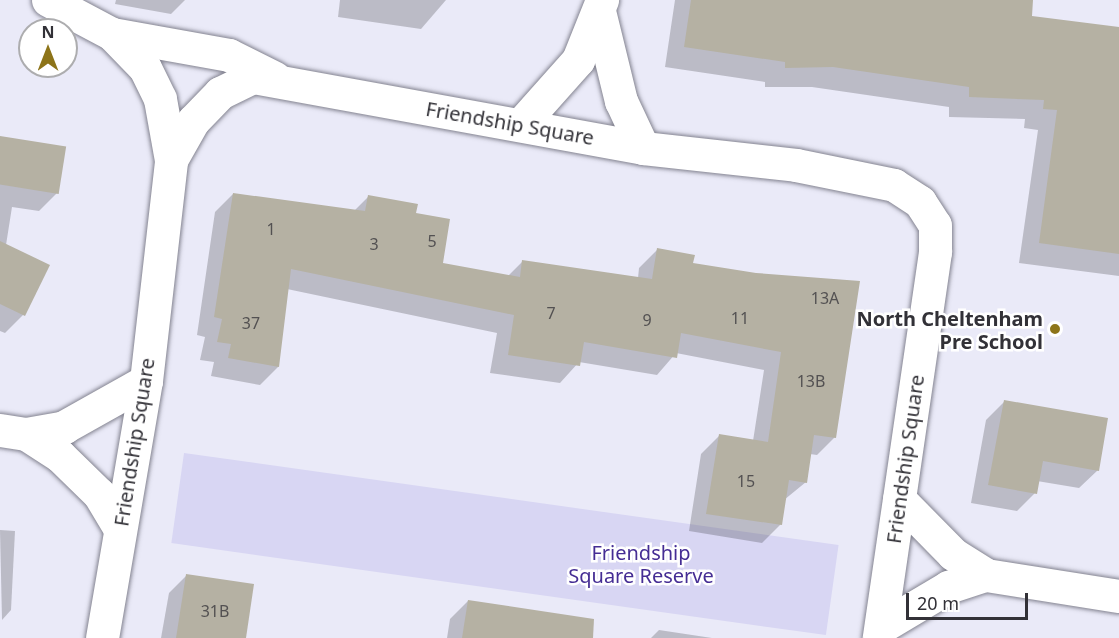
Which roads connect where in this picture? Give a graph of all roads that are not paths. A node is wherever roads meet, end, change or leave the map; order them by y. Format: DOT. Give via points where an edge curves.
graph roads {
  1 [pos="48,0"];
  2 [pos="601,7"];
  3 [pos="112,34"];
  4 [pos="274,78"];
  5 [pos="521,124"];
  6 [pos="643,148"];
  7 [pos="171,160"];
  8 [pos="146,381"];
  9 [pos="13,432"];
  10 [pos="899,499"];
  11 [pos="120,529"];
  12 [pos="986,575"];
  13 [pos="1119,596"];
  14 [pos="880,632"];
  15 [pos="102,638"];
  1 -- 3 [label="street"];
  2 -- 5 [label="street" via="578,60"];
  2 -- 6 [label="street" via="621,101"];
  3 -- 4 [label="street" via="229,55"];
  3 -- 7 [label="street" via="145,68 160,99"];
  4 -- 5 [label="street, Friendship Square"];
  4 -- 7 [label="street, Friendship Square" via="239,81 220,93 193,121"];
  5 -- 6 [label="street, Friendship Square"];
  6 -- 10 [label="street, Friendship Square" via="796,165 894,185 931,215 935,252"];
  7 -- 8 [label="street, Friendship Square"];
  8 -- 9 [label="street" via="64,427"];
  8 -- 11 [label="street, Friendship Square"];
  9 -- 11 [label="street" via="60,456 99,494"];
  10 -- 12 [label="street" via="953,554"];
  10 -- 14 [label="street, Friendship Square"];
  11 -- 15 [label="street, Friendship Square"];
  12 -- 13 [label="street"];
  12 -- 14 [label="street" via="948,587"];
}
